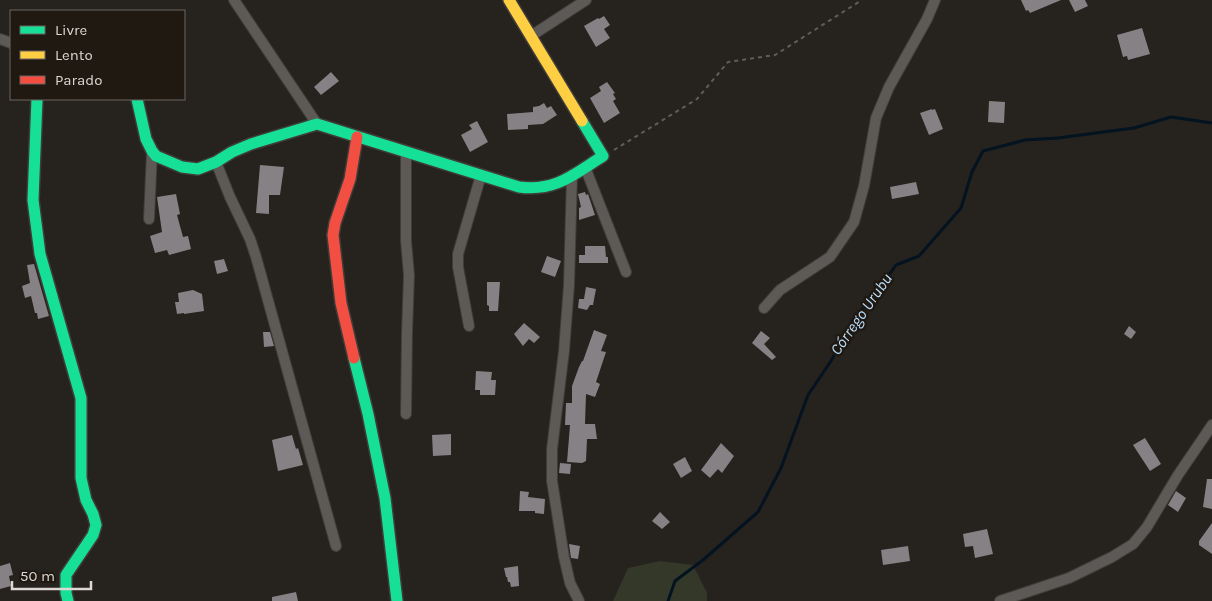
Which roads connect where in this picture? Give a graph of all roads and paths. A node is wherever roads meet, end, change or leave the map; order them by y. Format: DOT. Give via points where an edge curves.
graph roads {
  1 [pos="234,0"];
  2 [pos="509,0"];
  3 [pos="586,0"];
  4 [pos="862,0"];
  5 [pos="935,0"];
  6 [pos="531,36"];
  7 [pos="37,100"];
  8 [pos="137,100"];
  9 [pos="318,124"];
  10 [pos="357,137"];
  11 [pos="152,151"];
  12 [pos="406,152"];
  13 [pos="603,156"];
  14 [pos="216,162"];
  15 [pos="585,167"];
  16 [pos="480,175"];
  17 [pos="572,175"];
  18 [pos="149,219"];
  19 [pos="626,272"];
  20 [pos="764,308"];
  21 [pos="469,326"];
  22 [pos="406,414"];
  23 [pos="1212,425"];
  24 [pos="336,546"];
  25 [pos="68,601"];
  26 [pos="397,601"];
  27 [pos="579,601"];
  28 [pos="1000,601"];
  1 -- 9 [label="street"];
  2 -- 6 [label="street"];
  3 -- 6 [label="street"];
  4 -- 13 [label="path" via="776,55 728,62 697,100"];
  5 -- 20 [label="street" via="879,110 854,222 830,257 780,290"];
  6 -- 13 [label="street"];
  7 -- 25 [label="street" via="33,200 40,254 81,398 81,478 96,525 94,535 66,575"];
  8 -- 11 [label="street"];
  9 -- 10 [label="street"];
  9 -- 14 [label="street" via="251,144"];
  10 -- 12 [label="street"];
  10 -- 26 [label="street" via="350,179 335,223 334,254 344,319 385,498"];
  11 -- 14 [label="street" via="171,163 190,168 198,169"];
  11 -- 18 [label="street"];
  12 -- 16 [label="street"];
  12 -- 22 [label="street" via="406,241 410,275"];
  13 -- 15 [label="street"];
  14 -- 24 [label="street" via="256,257"];
  15 -- 17 [label="street"];
  15 -- 19 [label="street"];
  16 -- 17 [label="street" via="533,188 556,185"];
  16 -- 21 [label="street" via="458,254"];
  17 -- 27 [label="street" via="569,294 552,449 552,481 564,557 570,583"];
  23 -- 28 [label="street" via="1133,544 1069,578"];
}
